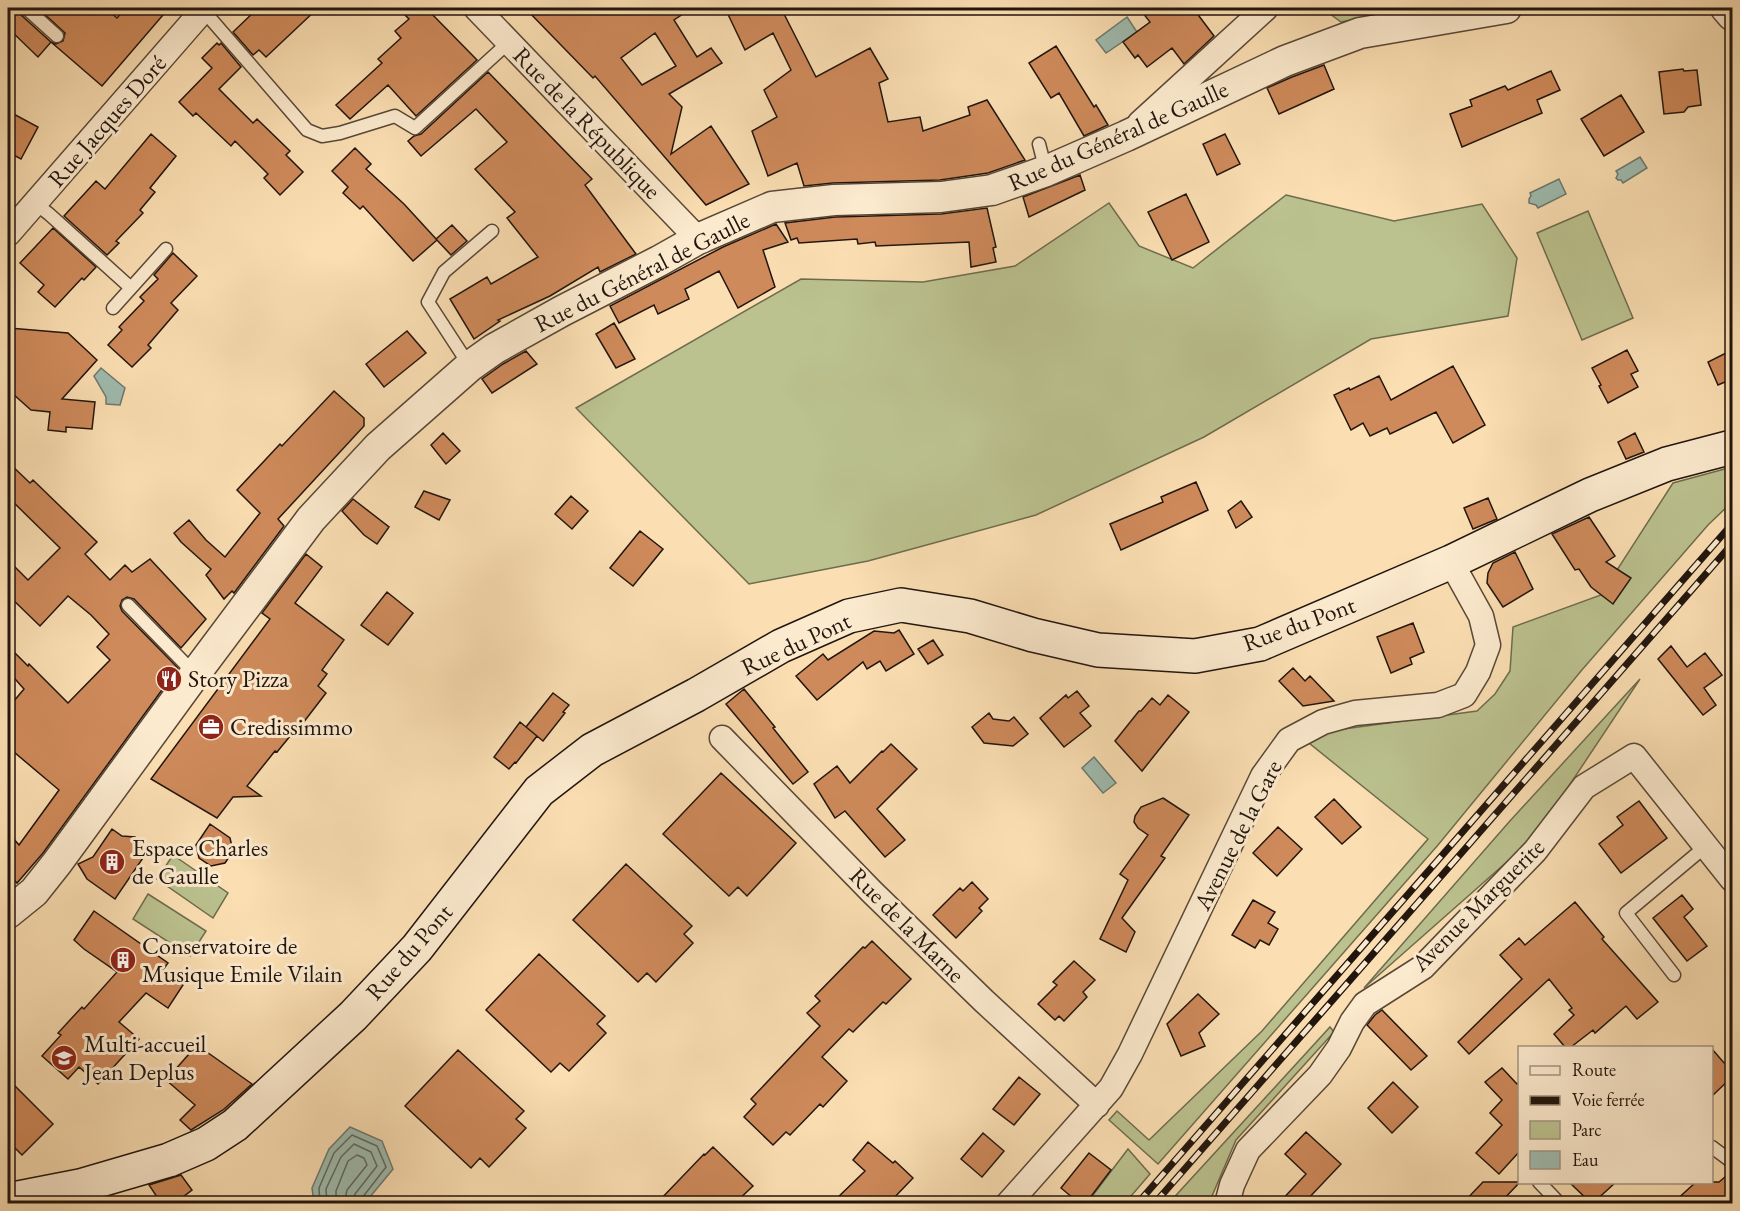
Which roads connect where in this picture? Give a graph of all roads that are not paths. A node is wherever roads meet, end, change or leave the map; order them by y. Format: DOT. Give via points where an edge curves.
graph roads {
  1 [pos="26,8"];
  2 [pos="476,8"];
  3 [pos="1266,8"];
  4 [pos="1506,8"];
  5 [pos="1726,8"];
  6 [pos="204,9"];
  7 [pos="1732,15"];
  8 [pos="57,36"];
  9 [pos="509,42"];
  10 [pos="1126,136"];
  11 [pos="36,204"];
  12 [pos="9,231"];
  13 [pos="492,231"];
  14 [pos="698,239"];
  15 [pos="166,249"];
  16 [pos="131,288"];
  17 [pos="113,308"];
  18 [pos="470,366"];
  19 [pos="1732,447"];
  20 [pos="1451,562"];
  21 [pos="128,605"];
  22 [pos="195,674"];
  23 [pos="722,738"];
  24 [pos="1706,846"];
  25 [pos="1732,879"];
  26 [pos="8,913"];
  27 [pos="1674,975"];
  28 [pos="1097,1105"];
  29 [pos="1713,1148"];
  30 [pos="1732,1162"];
  31 [pos="1541,1184"];
  32 [pos="8,1200"];
  33 [pos="1008,1203"];
  34 [pos="1227,1203"];
  35 [pos="1560,1203"];
  1 -- 8 [label="lane"];
  2 -- 9 [label="street, Rue de la République"];
  3 -- 10 [label="street"];
  4 -- 10 [label="street, Rue du Général de Gaulle" via="1360,33 1285,61"];
  5 -- 7 [label="street"];
  6 -- 9 [label="lane" via="307,130 322,136 395,116 415,128"];
  6 -- 11 [label="street, Rue Jacques Doré"];
  9 -- 14 [label="street, Rue de la République"];
  10 -- 14 [label="street, Rue du Général de Gaulle" via="1043,157 992,190 772,207"];
  11 -- 12 [label="street, Rue Jacques Doré"];
  11 -- 16 [label="lane"];
  13 -- 18 [label="lane" via="444,272 428,302"];
  14 -- 18 [label="street, Rue du Général de Gaulle" via="562,311"];
  15 -- 16 [label="lane"];
  16 -- 17 [label="lane"];
  18 -- 22 [label="street, Rue du Général de Gaulle" via="378,447 311,519"];
  19 -- 20 [label="main road, Rue du Pont" via="1666,464"];
  20 -- 28 [label="street, Avenue de la Gare" via="1481,616 1488,645 1464,695 1438,705 1355,713 1323,722 1289,740 1263,776 1130,1054"];
  20 -- 32 [label="main road, Rue du Pont" via="1260,644 1195,656 1098,651 970,616 901,605 849,616 781,646 592,750 539,791 417,948 353,1016 235,1125 188,1152 81,1190"];
  21 -- 22 [label="lane"];
  22 -- 26 [label="street, Rue du Général de Gaulle" via="57,863 34,892"];
  23 -- 28 [label="street, Rue de la Marne" via="984,1001"];
  24 -- 25 [label="street"];
  24 -- 27 [label="lane" via="1626,913"];
  24 -- 34 [label="street, Avenue Marguerite" via="1635,756 1584,786 1535,851 1423,967 1365,1004 1320,1075 1248,1150"];
  28 -- 33 [label="street, Avenue de la Gare"];
  29 -- 30 [label="lane"];
  31 -- 35 [label="lane"];
}
